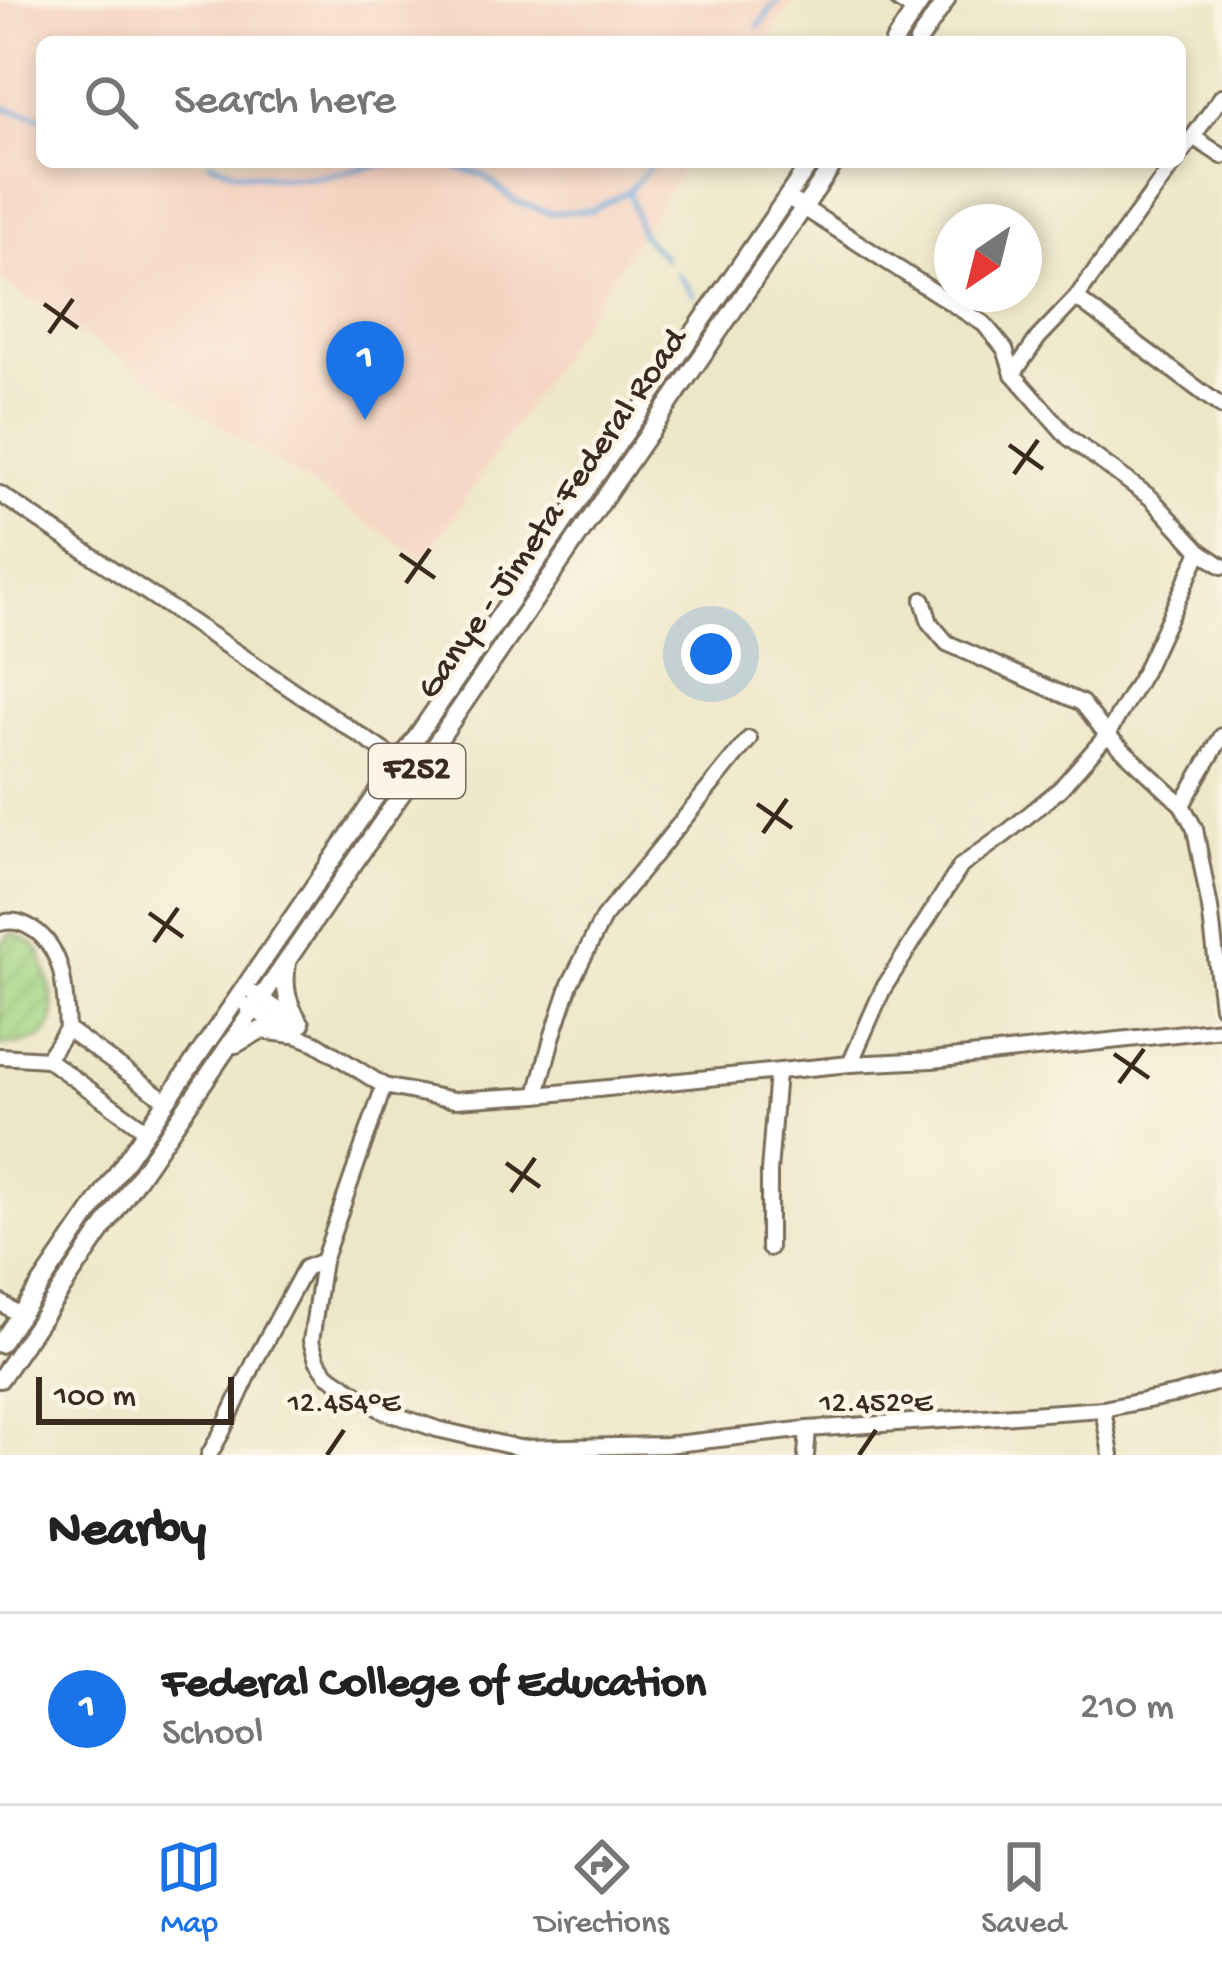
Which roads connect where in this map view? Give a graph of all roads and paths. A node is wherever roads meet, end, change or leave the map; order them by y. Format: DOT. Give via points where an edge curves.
graph roads {
  1 [pos="898,0"];
  2 [pos="946,0"];
  3 [pos="919,5"];
  4 [pos="898,36"];
  5 [pos="922,36"];
  6 [pos="1222,96"];
  7 [pos="1193,137"];
  8 [pos="1186,146"];
  9 [pos="1222,156"];
  10 [pos="807,168"];
  11 [pos="831,168"];
  12 [pos="1170,168"];
  13 [pos="788,197"];
  14 [pos="803,208"];
  15 [pos="1076,298"];
  16 [pos="1013,374"];
  17 [pos="1222,407"];
  18 [pos="0,494"];
  19 [pos="1200,551"];
  20 [pos="1222,566"];
  21 [pos="923,600"];
  22 [pos="485,638"];
  23 [pos="501,649"];
  24 [pos="1107,735"];
  25 [pos="1222,736"];
  26 [pos="749,739"];
  27 [pos="400,762"];
  28 [pos="1182,805"];
  29 [pos="0,923"];
  30 [pos="288,959"];
  31 [pos="241,993"];
  32 [pos="258,1004"];
  33 [pos="1222,1007"];
  34 [pos="67,1029"];
  35 [pos="297,1029"];
  36 [pos="1222,1029"];
  37 [pos="0,1056"];
  38 [pos="47,1059"];
  39 [pos="218,1061"];
  40 [pos="850,1064"];
  41 [pos="777,1072"];
  42 [pos="384,1086"];
  43 [pos="537,1095"];
  44 [pos="166,1101"];
  45 [pos="148,1131"];
  46 [pos="769,1248"];
  47 [pos="323,1261"];
  48 [pos="0,1302"];
  49 [pos="20,1316"];
  50 [pos="0,1344"];
  51 [pos="0,1379"];
  52 [pos="1222,1381"];
  53 [pos="1103,1409"];
  54 [pos="808,1429"];
  55 [pos="519,1452"];
  56 [pos="209,1455"];
  57 [pos="806,1455"];
  58 [pos="1111,1455"];
  1 -- 3 [label="street"];
  2 -- 5 [label="main road"];
  3 -- 4 [label="main road"];
  6 -- 7 [label="street"];
  7 -- 8 [label="street"];
  7 -- 9 [label="street"];
  10 -- 13 [label="main road, Ganye - Jimeta Federal Road / F252"];
  11 -- 14 [label="main road, Ganye - Jimeta Federal Road / F252"];
  12 -- 15 [label="street"];
  13 -- 14 [label="street"];
  13 -- 22 [label="main road, Ganye - Jimeta Federal Road / F252"];
  14 -- 16 [label="street" via="984,324"];
  14 -- 23 [label="main road, Ganye - Jimeta Federal Road / F252"];
  15 -- 16 [label="street"];
  15 -- 17 [label="street"];
  16 -- 19 [label="street" via="1068,436 1151,498"];
  18 -- 27 [label="street"];
  19 -- 20 [label="street"];
  19 -- 24 [label="street"];
  21 -- 24 [label="street" via="947,643 1082,703"];
  22 -- 23 [label="main road"];
  22 -- 27 [label="main road, Ganye - Jimeta Federal Road / F252"];
  23 -- 30 [label="main road, Ganye - Jimeta Federal Road / F252"];
  24 -- 28 [label="street"];
  24 -- 40 [label="street" via="1060,788 961,866 883,989"];
  25 -- 28 [label="street"];
  26 -- 43 [label="street" via="603,918 570,984"];
  27 -- 31 [label="main road, Ganye - Jimeta Federal Road / F252"];
  28 -- 33 [label="street" via="1195,829"];
  29 -- 34 [label="street" via="30,927 47,940 59,961"];
  30 -- 32 [label="main road, Ganye - Jimeta Federal Road / F252"];
  30 -- 35 [label="main road" via="284,986"];
  31 -- 32 [label="street"];
  31 -- 44 [label="main road, Ganye - Jimeta Federal Road / F252"];
  32 -- 35 [label="street"];
  32 -- 39 [label="main road, Ganye - Jimeta Federal Road / F252"];
  34 -- 38 [label="street"];
  34 -- 44 [label="street"];
  35 -- 39 [label="main road" via="252,1033"];
  35 -- 42 [label="street"];
  36 -- 40 [label="street"];
  37 -- 38 [label="street"];
  38 -- 45 [label="street"];
  39 -- 51 [label="main road, Ganye - Jimeta Federal Road / F252"];
  40 -- 41 [label="street"];
  41 -- 43 [label="street"];
  41 -- 46 [label="street"];
  42 -- 43 [label="street" via="454,1100"];
  42 -- 47 [label="street"];
  44 -- 45 [label="main road, Ganye - Jimeta Federal Road / F252"];
  45 -- 49 [label="main road, Ganye - Jimeta Federal Road / F252"];
  47 -- 55 [label="street" via="310,1342 327,1374 383,1411"];
  47 -- 56 [label="street" via="296,1283"];
  48 -- 49 [label="street"];
  49 -- 50 [label="main road, Ganye - Jimeta Federal Road / F252"];
  52 -- 53 [label="street"];
  53 -- 54 [label="street"];
  53 -- 58 [label="street"];
  54 -- 55 [label="street"];
  54 -- 57 [label="street"];
}
